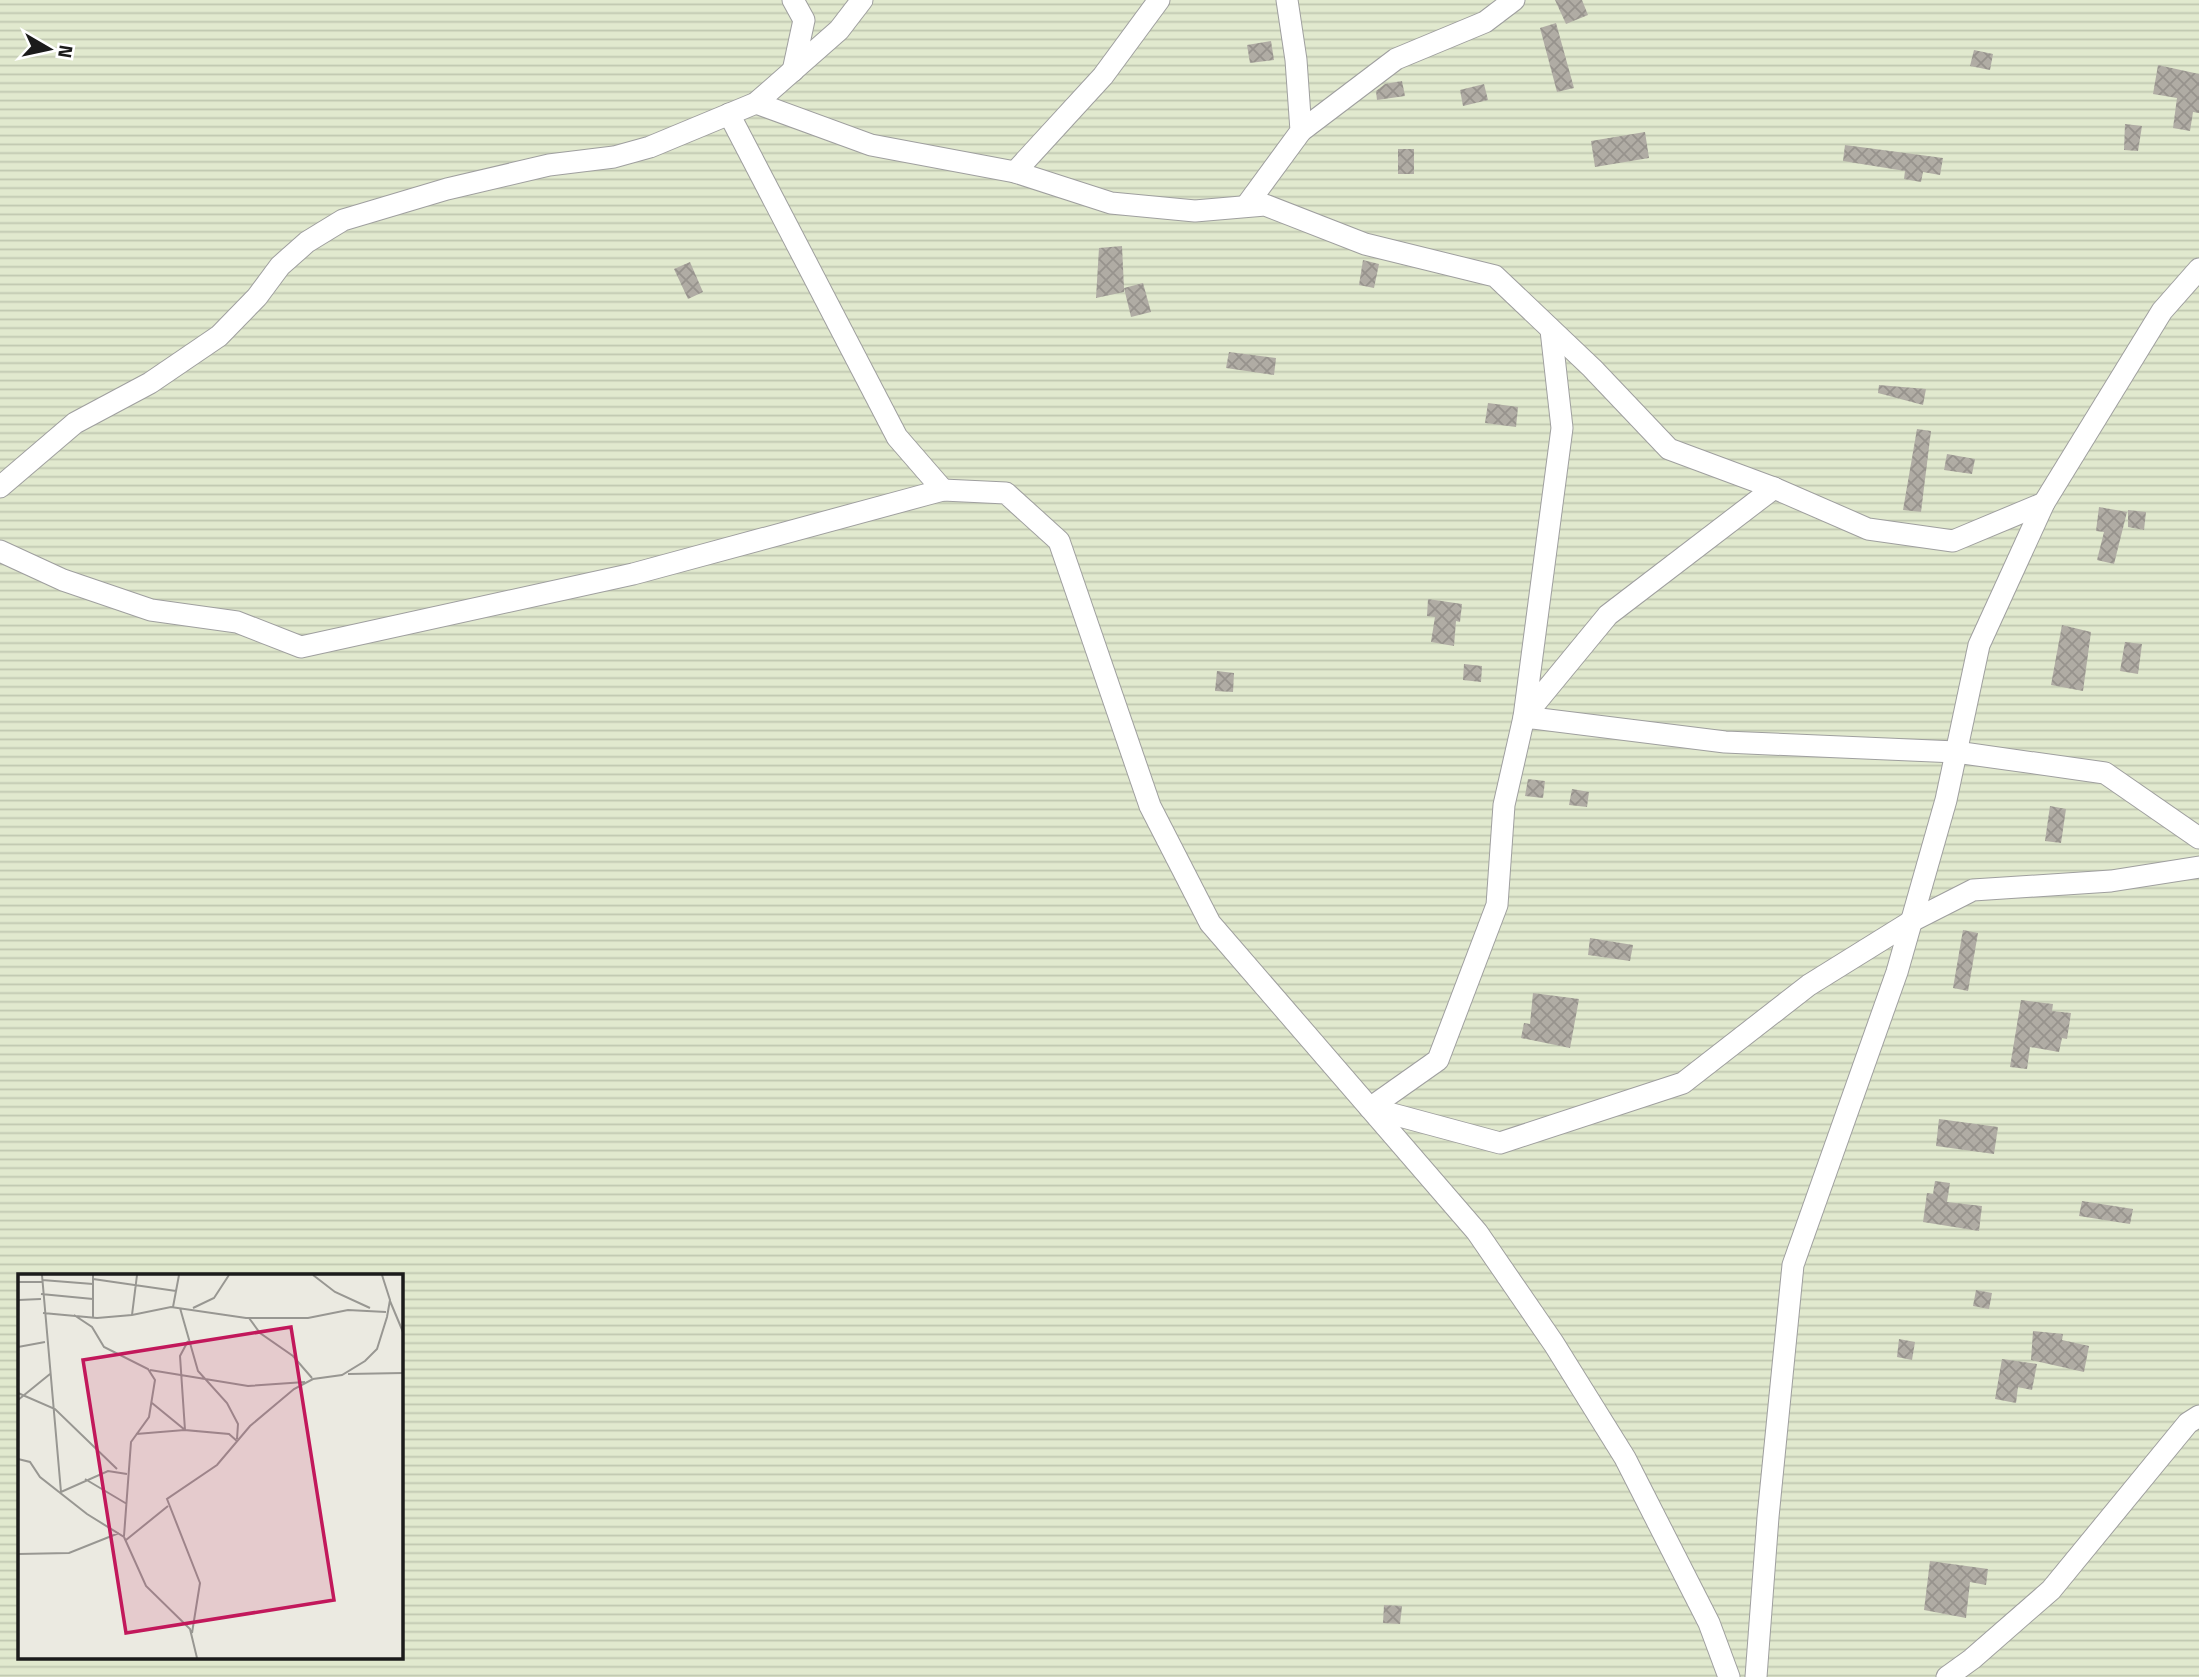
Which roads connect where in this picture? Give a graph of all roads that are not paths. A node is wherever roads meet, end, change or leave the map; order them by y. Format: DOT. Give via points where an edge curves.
graph roads {
  1 [pos="793,0"];
  2 [pos="862,0"];
  3 [pos="1159,0"];
  4 [pos="1287,0"];
  5 [pos="1514,0"];
  6 [pos="793,71"];
  7 [pos="756,103"];
  8 [pos="729,114"];
  9 [pos="1301,131"];
  10 [pos="1015,172"];
  11 [pos="1246,206"];
  12 [pos="2199,269"];
  13 [pos="1551,330"];
  14 [pos="0,486"];
  15 [pos="1774,488"];
  16 [pos="943,490"];
  17 [pos="2043,503"];
  18 [pos="0,551"];
  19 [pos="1524,717"];
  20 [pos="1956,752"];
  21 [pos="2199,838"];
  22 [pos="2199,867"];
  23 [pos="1912,921"];
  24 [pos="1370,1108"];
  25 [pos="2199,1416"];
  26 [pos="1729,1677"];
  27 [pos="1756,1677"];
  28 [pos="1947,1677"];
  1 -- 6 [label="street" via="804,20"];
  2 -- 6 [label="street" via="839,30"];
  3 -- 10 [label="street" via="1103,76"];
  4 -- 9 [label="street"];
  5 -- 9 [label="street" via="1485,22 1396,60"];
  6 -- 7 [label="street"];
  7 -- 8 [label="street"];
  7 -- 10 [label="street" via="871,145"];
  8 -- 14 [label="street" via="626,154 549,165 447,188 343,220 280,266 219,336 150,383 75,423"];
  8 -- 16 [label="street" via="897,438"];
  9 -- 11 [label="street"];
  10 -- 11 [label="street" via="1111,203 1195,211"];
  11 -- 13 [label="street" via="1265,205 1365,244 1495,276"];
  12 -- 17 [label="street" via="2162,311"];
  13 -- 15 [label="street" via="1669,449"];
  13 -- 19 [label="street" via="1562,428"];
  15 -- 17 [label="street" via="1868,529 1953,541"];
  15 -- 19 [label="street" via="1608,615"];
  16 -- 18 [label="street" via="633,574 301,647 237,622 151,610 62,580"];
  16 -- 24 [label="street" via="1006,493 1059,541 1150,806 1210,923"];
  17 -- 20 [label="street" via="1979,645"];
  19 -- 20 [label="street" via="1725,742"];
  19 -- 24 [label="street" via="1504,805 1497,905 1438,1060"];
  20 -- 21 [label="street" via="2105,773"];
  20 -- 23 [label="street"];
  22 -- 23 [label="street" via="2111,881 1973,890"];
  23 -- 24 [label="street" via="1809,985 1684,1083 1500,1143"];
  23 -- 27 [label="street" via="1793,1265"];
  24 -- 26 [label="street" via="1477,1232 1554,1344 1625,1458 1709,1623"];
  25 -- 28 [label="street" via="2188,1423 2052,1590"];
}
